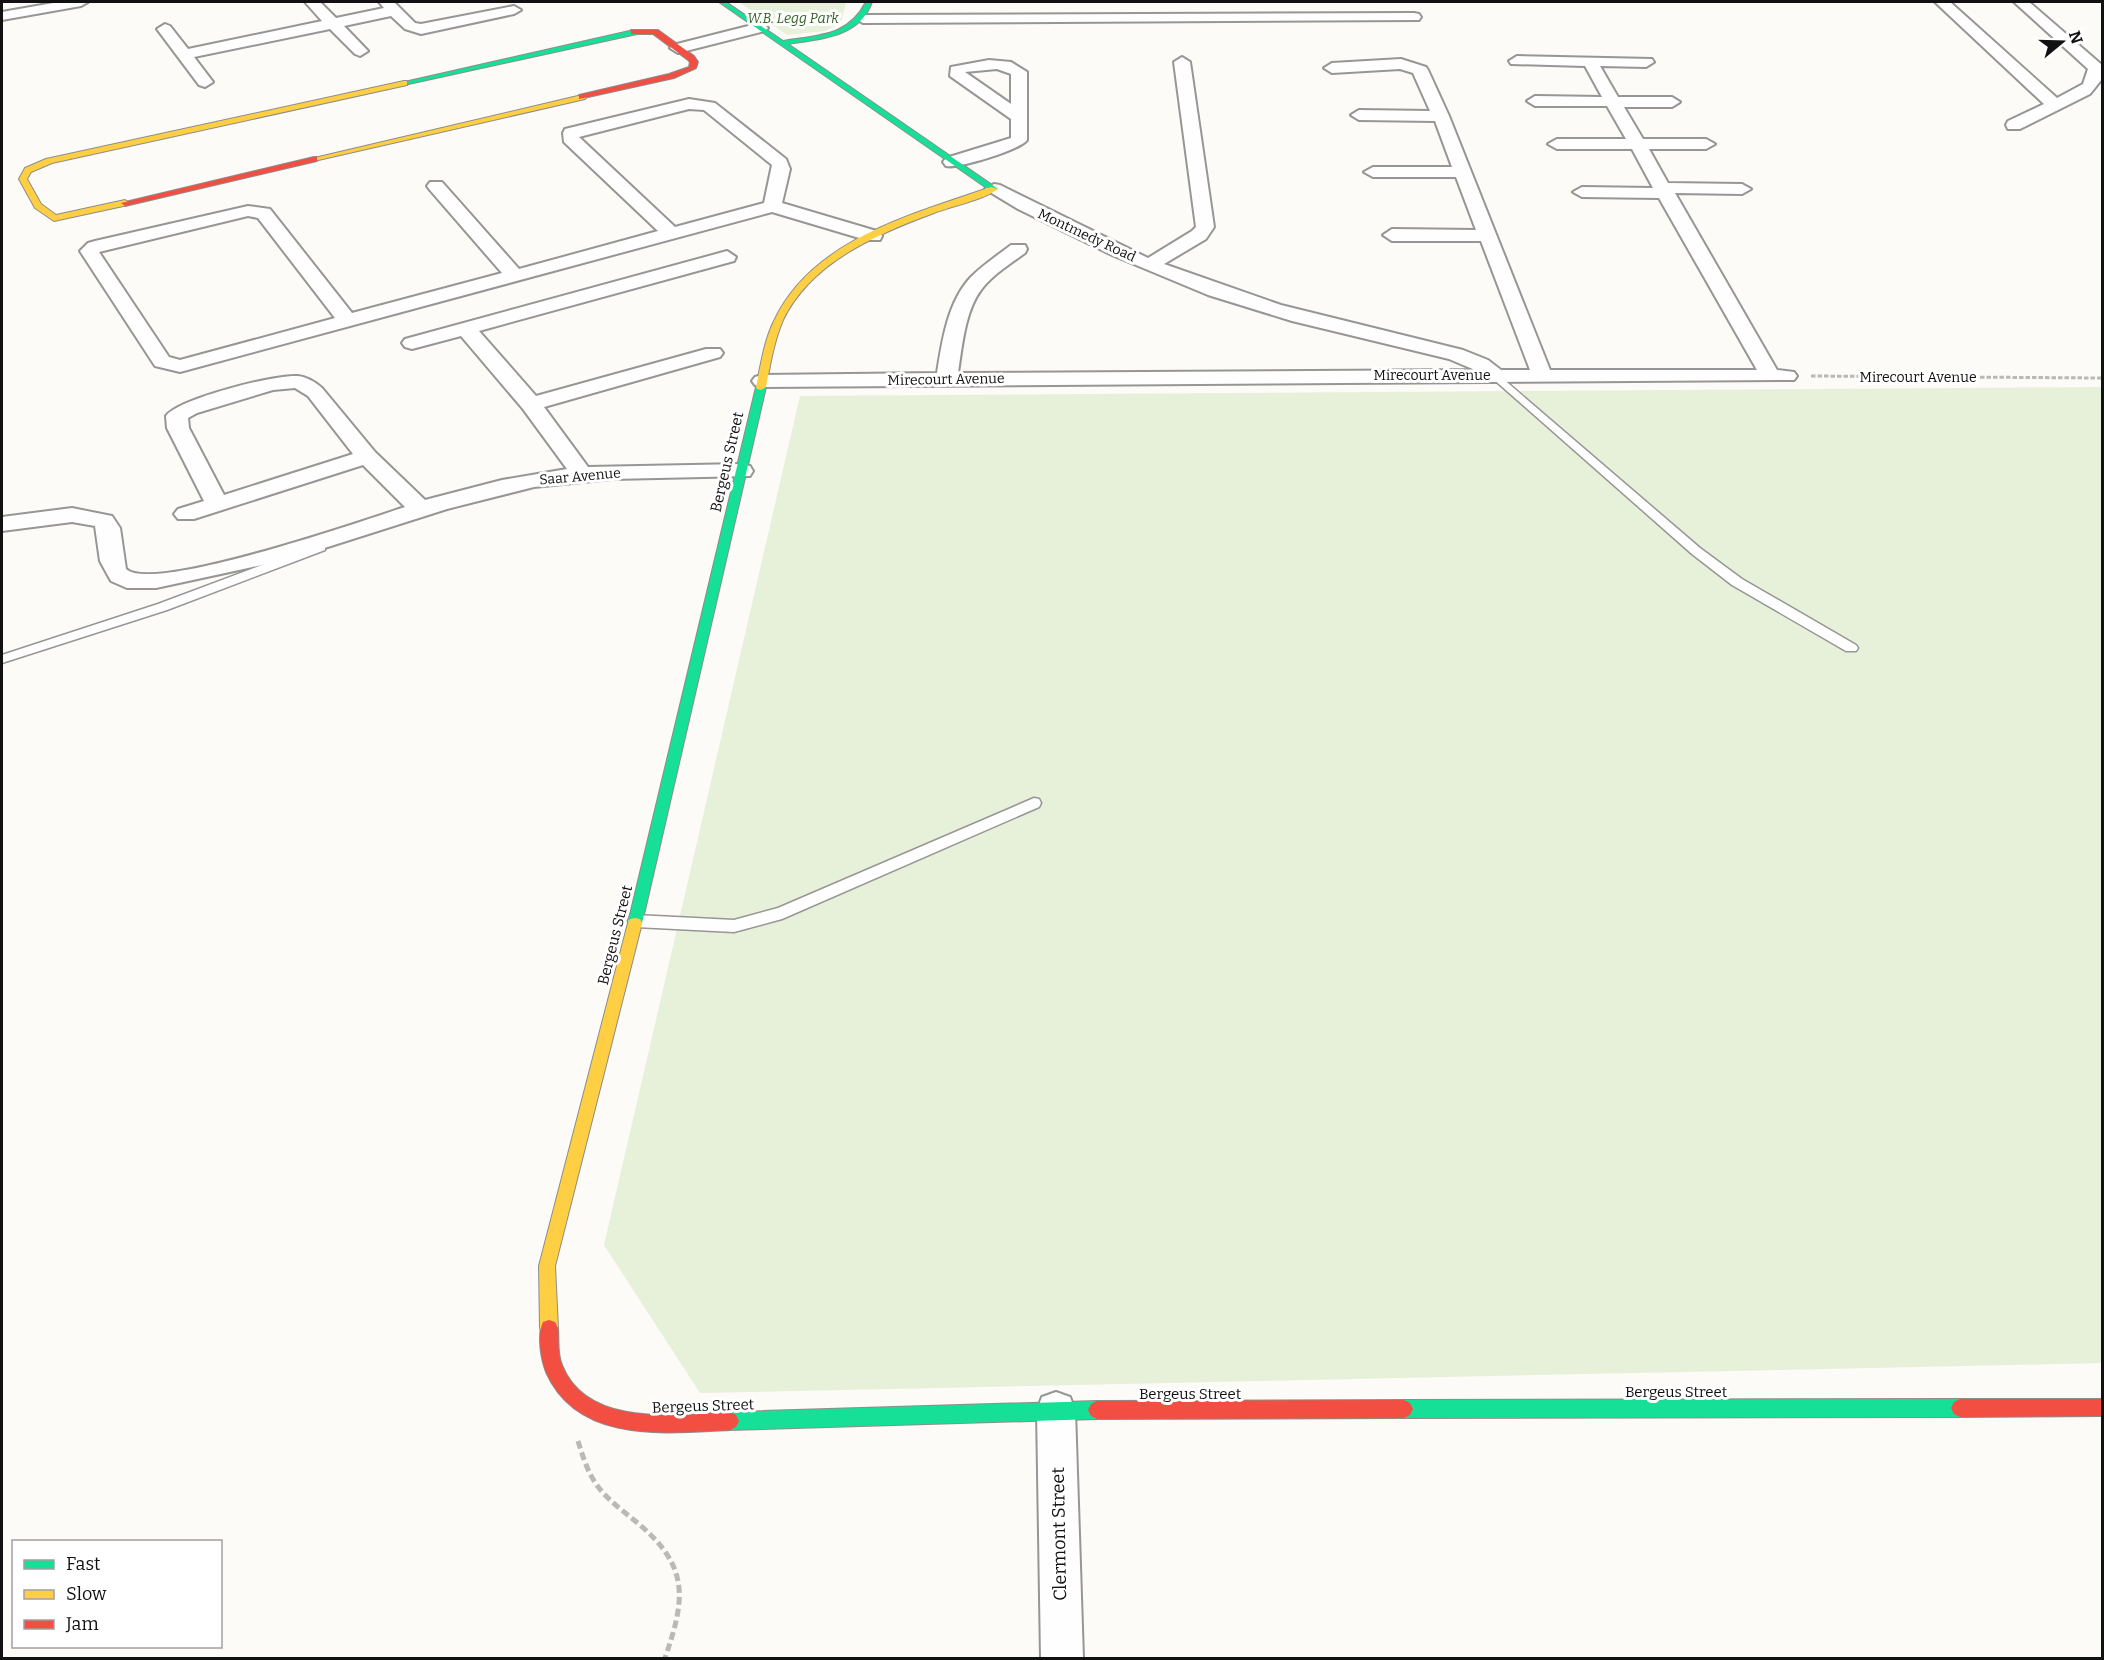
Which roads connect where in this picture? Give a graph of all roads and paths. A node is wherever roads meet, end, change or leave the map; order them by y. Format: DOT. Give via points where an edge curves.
graph roads {
  1 [pos="81,2"];
  2 [pos="312,2"];
  3 [pos="722,2"];
  4 [pos="869,2"];
  5 [pos="963,2"];
  6 [pos="1073,2"];
  7 [pos="1184,2"];
  8 [pos="1291,2"];
  9 [pos="1942,2"];
  10 [pos="2021,2"];
  11 [pos="389,6"];
  12 [pos="514,10"];
  13 [pos="2,16"];
  14 [pos="1295,17"];
  15 [pos="1414,17"];
  16 [pos="1075,18"];
  17 [pos="1188,18"];
  18 [pos="863,19"];
  19 [pos="962,19"];
  20 [pos="333,23"];
  21 [pos="760,28"];
  22 [pos="165,29"];
  23 [pos="782,43"];
  24 [pos="678,48"];
  25 [pos="360,51"];
  26 [pos="184,54"];
  27 [pos="1517,61"];
  28 [pos="1182,62"];
  29 [pos="1590,62"];
  30 [pos="1646,62"];
  31 [pos="1332,68"];
  32 [pos="2099,71"];
  33 [pos="205,82"];
  34 [pos="1535,101"];
  35 [pos="1613,102"];
  36 [pos="1672,102"];
  37 [pos="2055,105"];
  38 [pos="1359,115"];
  39 [pos="1018,116"];
  40 [pos="1442,116"];
  41 [pos="2014,125"];
  42 [pos="1557,144"];
  43 [pos="1638,144"];
  44 [pos="1706,144"];
  45 [pos="952,162"];
  46 [pos="1373,172"];
  47 [pos="1462,172"];
  48 [pos="436,186"];
  49 [pos="994,189"];
  50 [pos="1742,189"];
  51 [pos="1664,191"];
  52 [pos="1581,192"];
  53 [pos="772,206"];
  54 [pos="672,234"];
  55 [pos="873,236"];
  56 [pos="1392,236"];
  57 [pos="1489,236"];
  58 [pos="1018,249"];
  59 [pos="727,257"];
  60 [pos="1149,265"];
  61 [pos="515,276"];
  62 [pos="348,322"];
  63 [pos="466,329"];
  64 [pos="412,344"];
  65 [pos="713,353"];
  66 [pos="1495,375"];
  67 [pos="1542,375"];
  68 [pos="1778,375"];
  69 [pos="2103,378"];
  70 [pos="947,379"];
  71 [pos="762,381"];
  72 [pos="531,404"];
  73 [pos="367,457"];
  74 [pos="742,471"];
  75 [pos="582,474"];
  76 [pos="217,504"];
  77 [pos="421,509"];
  78 [pos="186,514"];
  79 [pos="2,524"];
  80 [pos="379,524"];
  81 [pos="1851,648"];
  82 [pos="2,659"];
  83 [pos="1034,802"];
  84 [pos="636,921"];
  85 [pos="571,1396"];
  86 [pos="2103,1408"];
  87 [pos="1056,1410"];
  88 [pos="665,1659"];
  89 [pos="1062,1659"];
  1 -- 13 [label="street"];
  2 -- 20 [label="street"];
  3 -- 21 [label="street, Montmedy Road"];
  4 -- 18 [label="street"];
  5 -- 19 [label="street"];
  6 -- 16 [label="street"];
  7 -- 17 [label="street"];
  8 -- 14 [label="street"];
  9 -- 37 [label="street"];
  10 -- 32 [label="street"];
  11 -- 12 [label="street" via="410,26 421,29"];
  11 -- 20 [label="street"];
  14 -- 15 [label="street"];
  14 -- 17 [label="street"];
  16 -- 17 [label="street"];
  16 -- 19 [label="street"];
  18 -- 19 [label="street"];
  18 -- 23 [label="street" via="844,30"];
  20 -- 25 [label="street"];
  20 -- 26 [label="street"];
  21 -- 23 [label="street, Montmedy Road"];
  21 -- 24 [label="street"];
  22 -- 26 [label="street"];
  23 -- 45 [label="street, Montmedy Road"];
  24 -- 24 [label="street" via="656,32 634,32 49,161 28,170 23,179 46,217 69,216 681,74 690,70 694,62"];
  26 -- 33 [label="street"];
  27 -- 29 [label="street"];
  28 -- 60 [label="street" via="1205,227 1199,235"];
  29 -- 30 [label="street"];
  29 -- 35 [label="street"];
  31 -- 40 [label="street" via="1362,60 1416,67"];
  32 -- 37 [label="street" via="2088,88"];
  34 -- 35 [label="street"];
  35 -- 36 [label="street"];
  35 -- 43 [label="street"];
  37 -- 41 [label="street"];
  38 -- 40 [label="street"];
  39 -- 45 [label="street" via="1019,140"];
  40 -- 47 [label="street"];
  42 -- 43 [label="street"];
  43 -- 44 [label="street"];
  43 -- 51 [label="street"];
  45 -- 49 [label="street, Montmedy Road"];
  46 -- 47 [label="street"];
  47 -- 57 [label="street"];
  48 -- 61 [label="street"];
  49 -- 55 [label="street, Bergeus Street"];
  49 -- 60 [label="street, Montmedy Road"];
  50 -- 51 [label="street"];
  51 -- 52 [label="street"];
  51 -- 68 [label="street"];
  53 -- 54 [label="street"];
  53 -- 54 [label="street" via="780,163 706,105 689,104 572,133 570,138"];
  53 -- 55 [label="street"];
  54 -- 61 [label="street"];
  55 -- 71 [label="street, Bergeus Street" via="806,280 782,312"];
  56 -- 57 [label="street"];
  57 -- 67 [label="street"];
  58 -- 70 [label="street" via="969,294 948,361"];
  59 -- 63 [label="street"];
  60 -- 66 [label="street, Montmedy Road" via="1246,302 1456,354 1481,364"];
  61 -- 62 [label="street"];
  62 -- 62 [label="street" via="186,365 167,365 89,251 259,211"];
  63 -- 64 [label="street"];
  63 -- 72 [label="street"];
  65 -- 72 [label="street"];
  66 -- 67 [label="street, Mirecourt Avenue"];
  66 -- 70 [label="street, Mirecourt Avenue"];
  66 -- 81 [label="lane" via="1696,551 1737,582"];
  67 -- 68 [label="street, Mirecourt Avenue"];
  68 -- 69 [label="path, Mirecourt Avenue"];
  70 -- 71 [label="street, Mirecourt Avenue"];
  71 -- 74 [label="street, Bergeus Street"];
  72 -- 75 [label="street"];
  73 -- 76 [label="street"];
  73 -- 76 [label="street" via="315,392 297,382 272,384 189,408 177,416 178,428"];
  73 -- 77 [label="street"];
  74 -- 75 [label="street, Saar Avenue"];
  74 -- 84 [label="street, Bergeus Street"];
  75 -- 77 [label="street, Saar Avenue" via="490,490"];
  76 -- 78 [label="street"];
  77 -- 80 [label="street, Saar Avenue"];
  79 -- 80 [label="street, Saar Avenue" via="72,515 104,521 109,530 110,558 118,574 135,583 267,558"];
  80 -- 82 [label="lane" via="246,578"];
  83 -- 84 [label="lane" via="782,913 734,926"];
  84 -- 85 [label="street, Bergeus Street" via="547,1266 553,1368"];
  85 -- 87 [label="street, Bergeus Street" via="608,1417 648,1424"];
  85 -- 88 [label="path" via="576,1435 586,1468 604,1494 652,1534 680,1583 679,1617"];
  86 -- 87 [label="street, Bergeus Street"];
  87 -- 89 [label="street, Clermont Street"];
}
